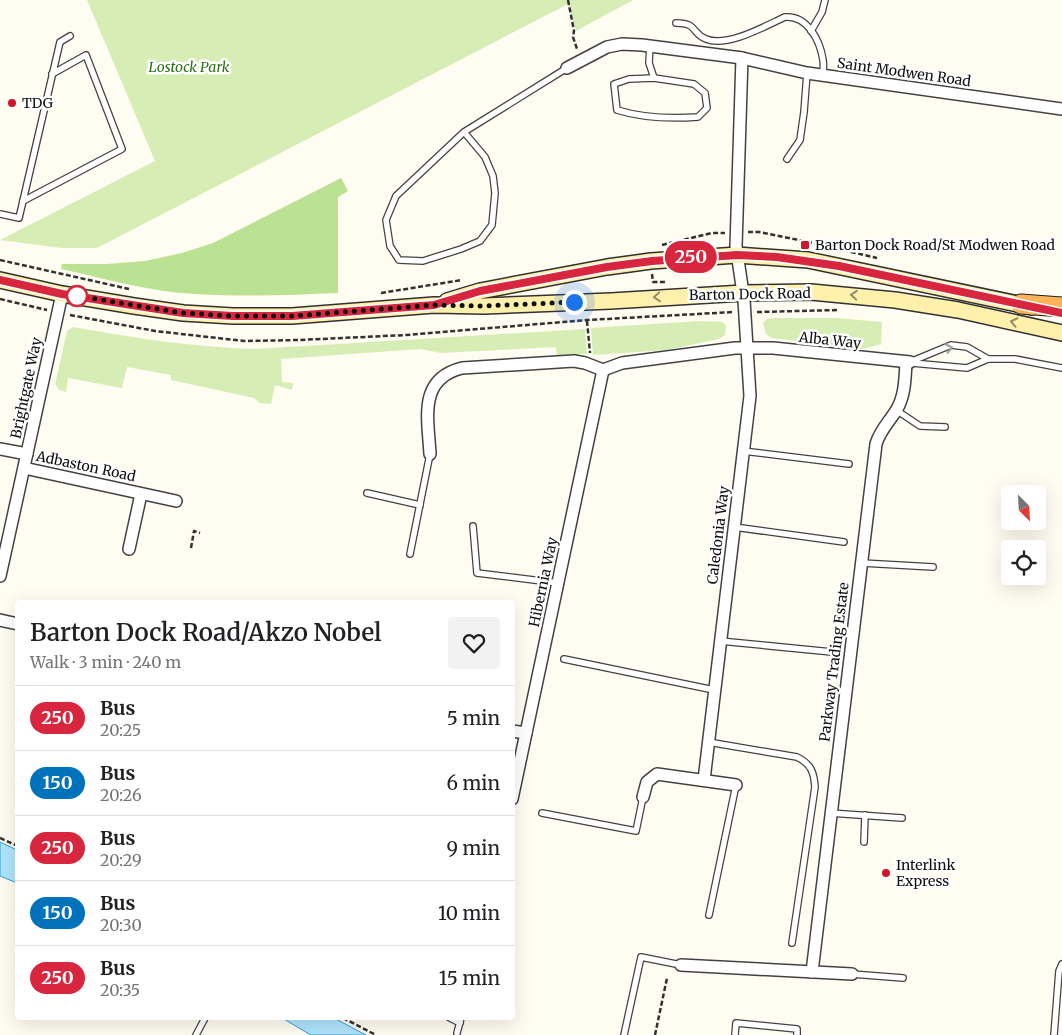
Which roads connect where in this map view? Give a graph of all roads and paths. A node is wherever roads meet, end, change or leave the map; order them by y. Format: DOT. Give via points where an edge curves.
graph roads {
  1 [pos="825,0"];
  2 [pos="568,2"];
  3 [pos="676,23"];
  4 [pos="811,31"];
  5 [pos="70,36"];
  6 [pos="650,46"];
  7 [pos="579,53"];
  8 [pos="742,58"];
  9 [pos="567,68"];
  10 [pos="807,73"];
  11 [pos="52,74"];
  12 [pos="823,76"];
  13 [pos="654,78"];
  14 [pos="1062,109"];
  15 [pos="464,132"];
  16 [pos="786,159"];
  17 [pos="23,202"];
  18 [pos="0,214"];
  19 [pos="712,233"];
  20 [pos="737,255"];
  21 [pos="0,260"];
  22 [pos="652,261"];
  23 [pos="467,279"];
  24 [pos="0,280"];
  25 [pos="131,290"];
  26 [pos="381,293"];
  27 [pos="742,293"];
  28 [pos="62,294"];
  29 [pos="670,296"];
  30 [pos="0,299"];
  31 [pos="1021,304"];
  32 [pos="434,305"];
  33 [pos="1062,307"];
  34 [pos="38,308"];
  35 [pos="843,310"];
  36 [pos="775,311"];
  37 [pos="711,313"];
  38 [pos="1062,313"];
  39 [pos="78,317"];
  40 [pos="587,320"];
  41 [pos="1062,333"];
  42 [pos="747,348"];
  43 [pos="988,359"];
  44 [pos="908,362"];
  45 [pos="585,363"];
  46 [pos="1062,368"];
  47 [pos="603,370"];
  48 [pos="896,410"];
  49 [pos="945,427"];
  50 [pos="0,449"];
  51 [pos="744,451"];
  52 [pos="27,454"];
  53 [pos="430,454"];
  54 [pos="849,464"];
  55 [pos="24,468"];
  56 [pos="367,493"];
  57 [pos="141,494"];
  58 [pos="176,501"];
  59 [pos="420,505"];
  60 [pos="473,526"];
  61 [pos="734,528"];
  62 [pos="200,533"];
  63 [pos="844,542"];
  64 [pos="191,548"];
  65 [pos="129,549"];
  66 [pos="410,554"];
  67 [pos="862,562"];
  68 [pos="933,567"];
  69 [pos="0,576"];
  70 [pos="558,582"];
  71 [pos="0,620"];
  72 [pos="15,623"];
  73 [pos="720,641"];
  74 [pos="832,652"];
  75 [pos="564,659"];
  76 [pos="714,690"];
  77 [pos="515,731"];
  78 [pos="526,734"];
  79 [pos="708,742"];
  80 [pos="704,780"];
  81 [pos="515,785"];
  82 [pos="736,785"];
  83 [pos="643,797"];
  84 [pos="542,813"];
  85 [pos="830,813"];
  86 [pos="865,815"];
  87 [pos="902,818"];
  88 [pos="0,838"];
  89 [pos="864,842"];
  90 [pos="15,845"];
  91 [pos="709,915"];
  92 [pos="792,943"];
  93 [pos="1062,964"];
  94 [pos="681,965"];
  95 [pos="812,972"];
  96 [pos="852,974"];
  97 [pos="668,978"];
  98 [pos="903,978"];
  99 [pos="203,1020"];
  100 [pos="347,1020"];
  101 [pos="460,1020"];
  102 [pos="457,1033"];
  103 [pos="196,1035"];
  104 [pos="376,1035"];
  105 [pos="624,1035"];
  106 [pos="655,1035"];
  107 [pos="735,1035"];
  108 [pos="797,1035"];
  109 [pos="1054,1035"];
  1 -- 4 [label="lane"];
  2 -- 7 [label="path"];
  3 -- 4 [label="lane" via="691,25 705,39 722,41 735,39 784,17 803,20"];
  4 -- 12 [label="lane" via="824,61"];
  5 -- 11 [label="lane" via="60,42"];
  6 -- 8 [label="street, Saint Modwen Road"];
  6 -- 9 [label="street, Saint Modwen Road" via="622,44 607,47"];
  6 -- 13 [label="lane" via="649,63"];
  8 -- 10 [label="street, Saint Modwen Road"];
  8 -- 20 [label="street"];
  9 -- 15 [label="lane"];
  10 -- 12 [label="street, Saint Modwen Road"];
  10 -- 16 [label="lane" via="800,140"];
  11 -- 17 [label="lane"];
  11 -- 17 [label="lane" via="86,55 122,149"];
  12 -- 14 [label="street, Saint Modwen Road"];
  13 -- 13 [label="lane" via="694,84 705,93 707,108 698,117 678,118 635,115 617,110 614,84 629,79"];
  15 -- 15 [label="lane" via="396,196 386,220 390,246 399,260 423,261 461,249 480,240 492,225 493,176 485,157"];
  17 -- 18 [label="lane" via="19,218"];
  19 -- 22 [label="path" via="650,247"];
  20 -- 22 [label="main road, Barton Dock Road"];
  20 -- 27 [label="street"];
  20 -- 31 [label="main road, Barton Dock Road" via="808,260"];
  21 -- 25 [label="path"];
  22 -- 29 [label="path" via="653,282 669,282"];
  22 -- 32 [label="main road, Barton Dock Road" via="480,291"];
  23 -- 26 [label="path"];
  24 -- 28 [label="main road, Barton Dock Road"];
  27 -- 29 [label="main road, Barton Dock Road"];
  41 -- 27 [label="main road, Barton Dock Road, one-way" via="895,300 811,292"];
  27 -- 42 [label="street, Caledonia Way"];
  28 -- 32 [label="main road, Barton Dock Road" via="173,312 233,316 292,316"];
  28 -- 52 [label="street, Brightgate Way"];
  29 -- 32 [label="main road, Barton Dock Road, one-way" via="484,306"];
  30 -- 34 [label="path"];
  31 -- 33 [label="highway"];
  31 -- 38 [label="main road, Barton Dock Road"];
  35 -- 36 [label="path"];
  37 -- 40 [label="path"];
  39 -- 40 [label="path" via="155,331 244,341 406,335"];
  40 -- 45 [label="path" via="590,353"];
  42 -- 44 [label="street, Alba Way"];
  42 -- 47 [label="street" via="622,363"];
  42 -- 51 [label="street, Caledonia Way" via="750,387"];
  43 -- 44 [label="lane" via="967,368"];
  44 -- 43 [label="lane, one-way" via="950,345 967,347"];
  43 -- 46 [label="lane"];
  44 -- 48 [label="street, Parkway Trading Estate" via="904,391"];
  45 -- 47 [label="street"];
  45 -- 53 [label="street" via="561,361 492,365 450,371 438,380 428,398"];
  47 -- 70 [label="street, Hibernia Way"];
  48 -- 49 [label="lane" via="920,426"];
  48 -- 67 [label="street, Parkway Trading Estate" via="876,444"];
  50 -- 52 [label="street"];
  51 -- 54 [label="lane"];
  51 -- 61 [label="street, Caledonia Way"];
  52 -- 55 [label="street, Brightgate Way"];
  53 -- 59 [label="lane"];
  55 -- 57 [label="street, Adbaston Road"];
  55 -- 69 [label="street, Brightgate Way"];
  56 -- 59 [label="lane"];
  57 -- 58 [label="street, Adbaston Road"];
  57 -- 65 [label="street, Adbaston Road"];
  59 -- 66 [label="lane"];
  60 -- 70 [label="lane" via="477,574"];
  61 -- 63 [label="lane"];
  61 -- 73 [label="street, Caledonia Way"];
  62 -- 64 [label="path" via="194,532"];
  67 -- 68 [label="lane"];
  67 -- 85 [label="street, Parkway Trading Estate"];
  70 -- 78 [label="street, Hibernia Way"];
  71 -- 72 [label="street"];
  73 -- 74 [label="lane"];
  73 -- 76 [label="street, Caledonia Way"];
  75 -- 76 [label="lane"];
  76 -- 79 [label="street, Caledonia Way"];
  77 -- 78 [label="street"];
  78 -- 81 [label="street, Hibernia Way"];
  79 -- 80 [label="street, Caledonia Way"];
  79 -- 92 [label="lane" via="797,757 812,768 815,787"];
  80 -- 82 [label="street"];
  80 -- 83 [label="street" via="657,774 647,782"];
  82 -- 91 [label="lane"];
  83 -- 84 [label="lane" via="636,831"];
  85 -- 86 [label="lane"];
  85 -- 95 [label="street, Parkway Trading Estate"];
  86 -- 87 [label="lane"];
  86 -- 89 [label="lane"];
  88 -- 90 [label="path"];
  93 -- 109 [label="lane"];
  94 -- 95 [label="street"];
  94 -- 105 [label="lane" via="641,957"];
  95 -- 96 [label="street"];
  96 -- 98 [label="lane"];
  97 -- 106 [label="path"];
  99 -- 103 [label="lane"];
  100 -- 104 [label="path"];
  101 -- 102 [label="lane"];
  107 -- 108 [label="lane" via="736,1024 797,1029"];
}
